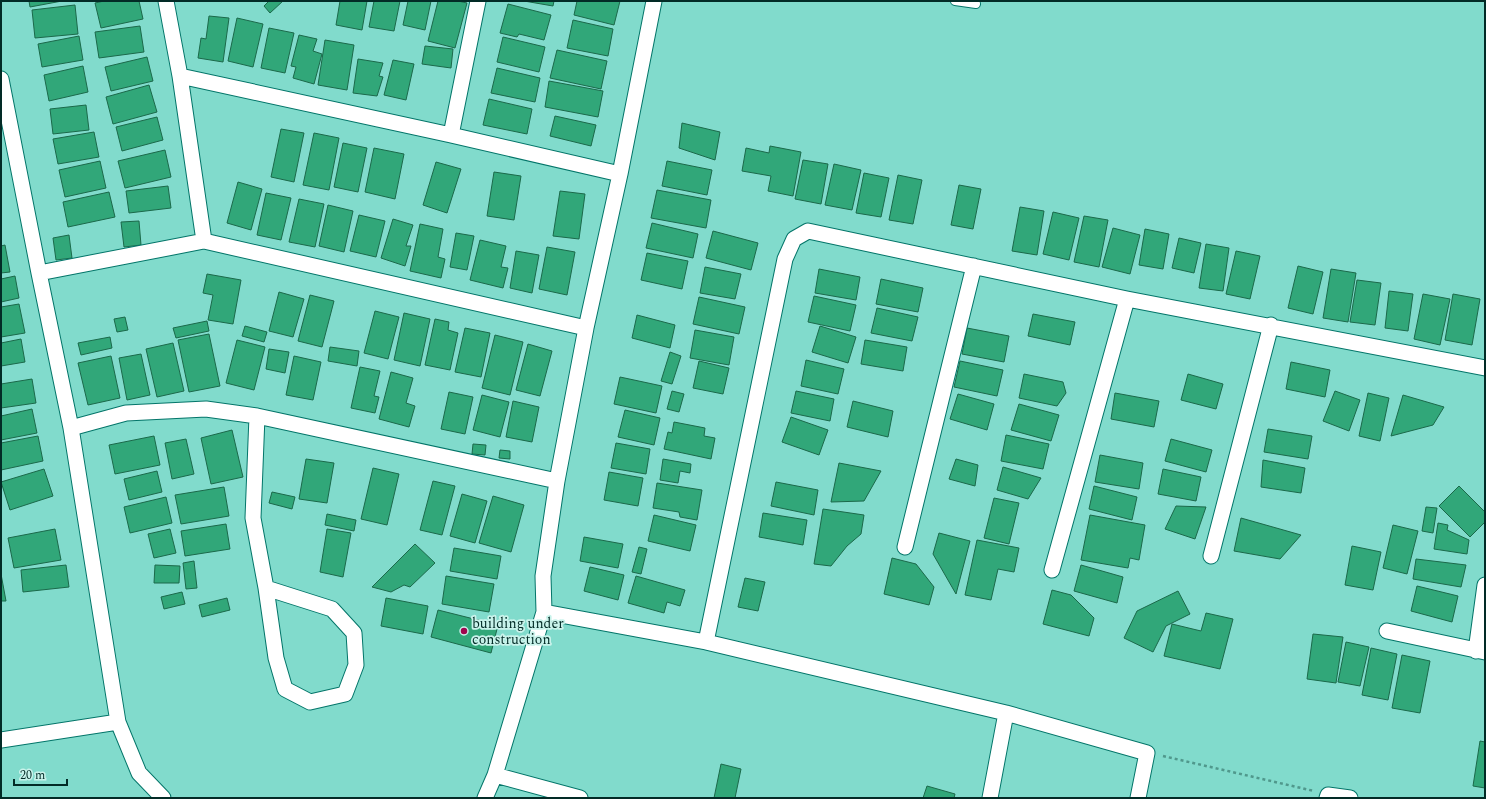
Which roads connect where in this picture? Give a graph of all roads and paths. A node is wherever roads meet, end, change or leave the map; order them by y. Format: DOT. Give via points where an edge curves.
graph roads {
  1 [pos="166,1"];
  2 [pos="478,1"];
  3 [pos="654,1"];
  4 [pos="955,1"];
  5 [pos="976,4"];
  6 [pos="180,76"];
  7 [pos="1,79"];
  8 [pos="451,135"];
  9 [pos="620,174"];
  10 [pos="204,241"];
  11 [pos="974,266"];
  12 [pos="38,273"];
  13 [pos="1127,299"];
  14 [pos="1271,325"];
  15 [pos="586,328"];
  16 [pos="1485,368"];
  17 [pos="257,416"];
  18 [pos="71,428"];
  19 [pos="557,481"];
  20 [pos="905,546"];
  21 [pos="1211,556"];
  22 [pos="1052,570"];
  23 [pos="1485,585"];
  24 [pos="266,588"];
  25 [pos="544,612"];
  26 [pos="1388,631"];
  27 [pos="706,642"];
  28 [pos="1480,652"];
  29 [pos="1006,713"];
  30 [pos="118,722"];
  31 [pos="1,740"];
  32 [pos="1147,753"];
  33 [pos="496,774"];
  34 [pos="1328,796"];
  35 [pos="163,798"];
  36 [pos="485,798"];
  37 [pos="580,798"];
  38 [pos="990,798"];
  39 [pos="1138,798"];
  40 [pos="1350,798"];
  1 -- 6 [label="street"];
  2 -- 8 [label="street"];
  3 -- 9 [label="street"];
  4 -- 5 [label="lane"];
  6 -- 8 [label="street"];
  6 -- 10 [label="street"];
  7 -- 12 [label="street"];
  8 -- 9 [label="street"];
  9 -- 15 [label="street"];
  10 -- 12 [label="street"];
  10 -- 15 [label="street"];
  11 -- 13 [label="street"];
  11 -- 20 [label="street"];
  11 -- 27 [label="street" via="808,231 794,239 785,259"];
  12 -- 18 [label="street"];
  13 -- 14 [label="street"];
  13 -- 22 [label="street"];
  14 -- 16 [label="street"];
  14 -- 21 [label="street"];
  15 -- 19 [label="street"];
  17 -- 18 [label="street" via="206,409 126,413"];
  17 -- 19 [label="street"];
  17 -- 24 [label="street" via="253,518"];
  18 -- 30 [label="street"];
  19 -- 25 [label="street" via="543,576"];
  23 -- 28 [label="street"];
  24 -- 24 [label="street" via="276,658 286,689 310,702 345,694 356,665 354,633 332,609"];
  25 -- 27 [label="street"];
  25 -- 33 [label="street"];
  26 -- 28 [label="street"];
  27 -- 29 [label="street"];
  29 -- 32 [label="street"];
  29 -- 38 [label="street"];
  30 -- 31 [label="street"];
  30 -- 35 [label="street" via="139,773"];
  32 -- 34 [label="path"];
  32 -- 39 [label="street"];
  33 -- 36 [label="street"];
  33 -- 37 [label="street"];
  34 -- 40 [label="street"];
}
